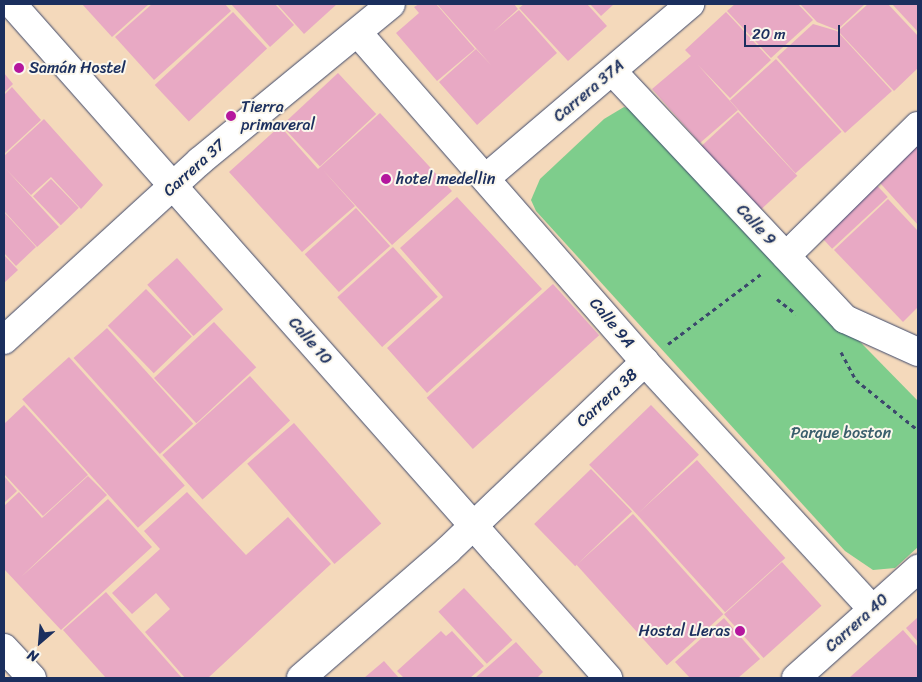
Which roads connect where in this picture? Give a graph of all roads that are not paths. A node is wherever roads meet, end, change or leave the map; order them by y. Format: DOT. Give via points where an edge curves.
graph roads {
  1 [pos="12,4"];
  2 [pos="391,4"];
  3 [pos="690,4"];
  4 [pos="358,33"];
  5 [pos="613,72"];
  6 [pos="918,126"];
  7 [pos="487,177"];
  8 [pos="174,186"];
  9 [pos="786,256"];
  10 [pos="4,340"];
  11 [pos="918,352"];
  12 [pos="645,362"];
  13 [pos="473,525"];
  14 [pos="918,568"];
  15 [pos="872,609"];
  16 [pos="4,648"];
  17 [pos="32,678"];
  18 [pos="301,678"];
  19 [pos="608,678"];
  20 [pos="796,678"];
  1 -- 8 [label="street, Calle 10"];
  2 -- 4 [label="street, Carrera 37"];
  3 -- 5 [label="street, Carrera 37A"];
  4 -- 7 [label="street, Calle 9A"];
  4 -- 8 [label="street, Carrera 37"];
  5 -- 7 [label="street, Carrera 37A"];
  5 -- 9 [label="street, Calle 9"];
  6 -- 9 [label="street"];
  7 -- 12 [label="street, Calle 9A"];
  8 -- 10 [label="street, Carrera 37"];
  8 -- 13 [label="street, Calle 10"];
  9 -- 11 [label="street, Calle 9" via="845,319"];
  12 -- 13 [label="street, Carrera 38"];
  12 -- 15 [label="street, Calle 9A"];
  13 -- 18 [label="street, Carrera 38"];
  13 -- 19 [label="street, Calle 10"];
  14 -- 15 [label="street, Carrera 40"];
  15 -- 20 [label="street, Carrera 40"];
  16 -- 17 [label="street"];
}
